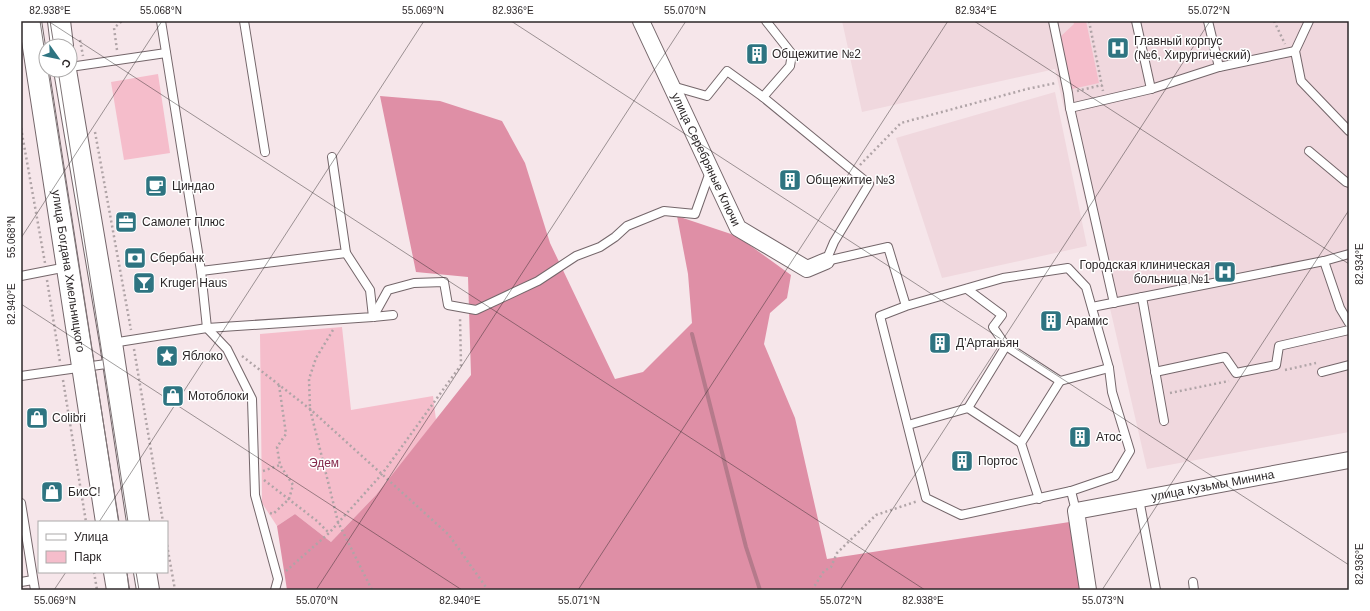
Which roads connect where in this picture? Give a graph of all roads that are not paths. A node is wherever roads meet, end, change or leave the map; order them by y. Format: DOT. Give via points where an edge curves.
graph roads {
  1 [pos="30,21"];
  2 [pos="59,21"];
  3 [pos="161,21"];
  4 [pos="244,21"];
  5 [pos="641,21"];
  6 [pos="766,21"];
  7 [pos="1053,21"];
  8 [pos="1136,21"];
  9 [pos="1208,21"];
  10 [pos="1309,21"];
  11 [pos="69,38"];
  12 [pos="1295,51"];
  13 [pos="166,53"];
  14 [pos="78,67"];
  15 [pos="1219,68"];
  16 [pos="76,78"];
  17 [pos="671,86"];
  18 [pos="1150,89"];
  19 [pos="763,97"];
  20 [pos="1070,108"];
  21 [pos="1349,132"];
  22 [pos="1309,151"];
  23 [pos="265,152"];
  24 [pos="332,157"];
  25 [pos="711,169"];
  26 [pos="1349,183"];
  27 [pos="346,253"];
  28 [pos="1349,254"];
  29 [pos="826,261"];
  30 [pos="1324,261"];
  31 [pos="69,267"];
  32 [pos="201,271"];
  33 [pos="21,276"];
  34 [pos="967,289"];
  35 [pos="1142,297"];
  36 [pos="1114,303"];
  37 [pos="906,306"];
  38 [pos="1092,307"];
  39 [pos="393,315"];
  40 [pos="373,317"];
  41 [pos="1349,323"];
  42 [pos="208,328"];
  43 [pos="1349,330"];
  44 [pos="1006,346"];
  45 [pos="112,353"];
  46 [pos="1349,364"];
  47 [pos="84,367"];
  48 [pos="1109,368"];
  49 [pos="1155,372"];
  50 [pos="1322,372"];
  51 [pos="21,376"];
  52 [pos="1060,381"];
  53 [pos="968,408"];
  54 [pos="1164,421"];
  55 [pos="908,425"];
  56 [pos="1021,444"];
  57 [pos="1349,460"];
  58 [pos="1071,491"];
  59 [pos="1039,499"];
  60 [pos="1139,499"];
  61 [pos="21,503"];
  62 [pos="1076,511"];
  63 [pos="107,521"];
  64 [pos="138,521"];
  65 [pos="115,573"];
  66 [pos="146,573"];
  67 [pos="33,580"];
  68 [pos="21,582"];
  69 [pos="35,590"];
  70 [pos="118,590"];
  71 [pos="148,590"];
  72 [pos="275,590"];
  73 [pos="1088,590"];
  74 [pos="1156,590"];
  1 -- 31 [label="highway, улица Богдана Хмельницкого"];
  2 -- 11 [label="highway"];
  3 -- 13 [label="lane"];
  4 -- 23 [label="lane"];
  5 -- 17 [label="street, улица Серебряные Ключи"];
  6 -- 19 [label="lane" via="792,54 790,66"];
  7 -- 20 [label="lane"];
  8 -- 18 [label="lane"];
  9 -- 15 [label="lane"];
  10 -- 12 [label="lane"];
  12 -- 15 [label="lane"];
  12 -- 21 [label="lane" via="1301,81"];
  13 -- 14 [label="lane"];
  13 -- 32 [label="lane"];
  15 -- 18 [label="lane"];
  16 -- 45 [label="highway"];
  17 -- 19 [label="lane" via="707,96 727,71"];
  17 -- 25 [label="street, улица Серебряные Ключи"];
  18 -- 20 [label="lane"];
  19 -- 29 [label="lane" via="870,184 834,242"];
  20 -- 36 [label="lane"];
  22 -- 26 [label="lane"];
  24 -- 27 [label="lane"];
  25 -- 29 [label="street, улица Серебряные Ключи" via="738,228 806,269"];
  25 -- 40 [label="lane" via="695,214 664,211 627,226 600,247 576,256 531,284 476,310 448,305 444,282 414,283 388,290"];
  27 -- 32 [label="lane"];
  27 -- 40 [label="lane" via="370,290"];
  28 -- 30 [label="lane"];
  29 -- 37 [label="lane" via="888,247"];
  30 -- 35 [label="lane"];
  30 -- 41 [label="lane" via="1340,308"];
  31 -- 33 [label="lane"];
  31 -- 47 [label="highway, улица Богдана Хмельницкого"];
  32 -- 42 [label="lane"];
  34 -- 37 [label="lane"];
  34 -- 38 [label="lane" via="1003,278 1068,268 1086,287"];
  34 -- 44 [label="lane" via="1002,315 993,327"];
  35 -- 36 [label="lane"];
  35 -- 49 [label="lane"];
  36 -- 38 [label="lane"];
  37 -- 55 [label="lane" via="880,316"];
  38 -- 48 [label="lane"];
  39 -- 40 [label="lane"];
  40 -- 42 [label="lane"];
  42 -- 45 [label="lane" via="132,340"];
  42 -- 72 [label="lane" via="227,349 252,399 255,495 278,579"];
  43 -- 49 [label="lane" via="1279,346 1276,365 1236,373 1225,357"];
  44 -- 52 [label="lane"];
  44 -- 53 [label="lane"];
  45 -- 47 [label="lane"];
  45 -- 64 [label="highway"];
  46 -- 50 [label="lane"];
  47 -- 51 [label="lane"];
  47 -- 63 [label="highway, улица Богдана Хмельницкого"];
  48 -- 52 [label="lane"];
  48 -- 58 [label="lane" via="1112,392 1130,451 1114,476"];
  49 -- 54 [label="lane"];
  52 -- 56 [label="lane"];
  53 -- 55 [label="lane"];
  53 -- 56 [label="lane"];
  55 -- 59 [label="lane" via="926,498 961,515"];
  56 -- 59 [label="lane"];
  57 -- 60 [label="street, улица Кузьмы Минина"];
  58 -- 59 [label="lane"];
  58 -- 62 [label="lane"];
  60 -- 62 [label="street, улица Кузьмы Минина"];
  60 -- 74 [label="lane"];
  61 -- 67 [label="lane"];
  62 -- 73 [label="street"];
  65 -- 70 [label="highway"];
  66 -- 71 [label="highway"];
  67 -- 68 [label="lane"];
  67 -- 69 [label="lane"];
}
